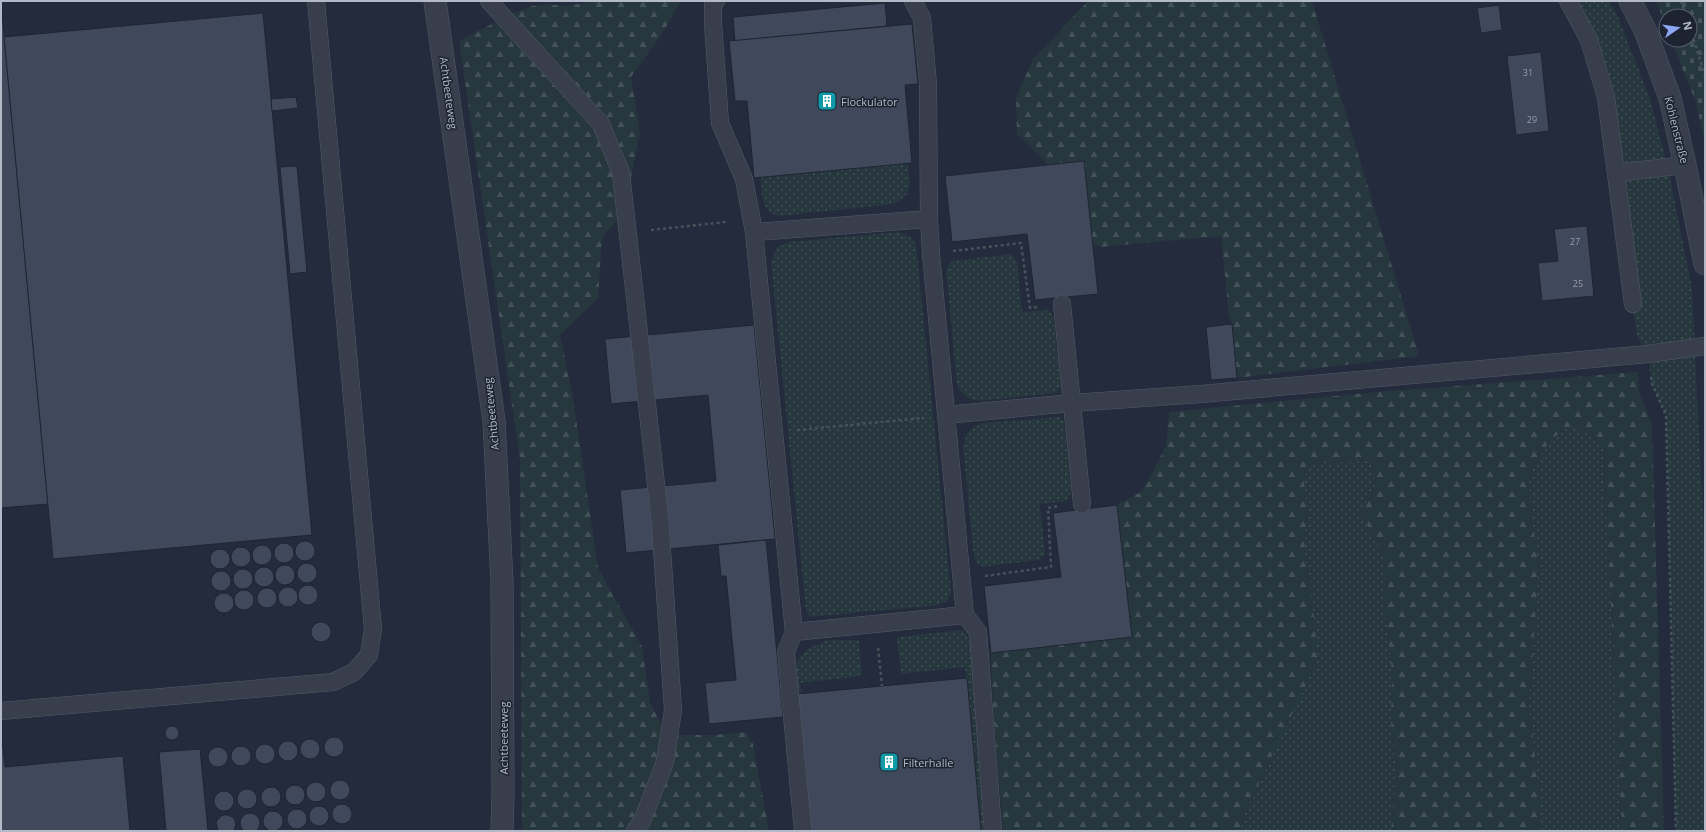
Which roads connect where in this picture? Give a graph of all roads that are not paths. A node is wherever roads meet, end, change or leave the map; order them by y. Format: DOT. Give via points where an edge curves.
graph roads {
  1 [pos="316,1"];
  2 [pos="435,1"];
  3 [pos="489,1"];
  4 [pos="716,1"];
  5 [pos="913,1"];
  6 [pos="1568,1"];
  7 [pos="1630,1"];
  8 [pos="1686,165"];
  9 [pos="1616,173"];
  10 [pos="929,219"];
  11 [pos="754,232"];
  12 [pos="1705,264"];
  13 [pos="1062,304"];
  14 [pos="1633,304"];
  15 [pos="1705,346"];
  16 [pos="1072,403"];
  17 [pos="946,416"];
  18 [pos="1082,504"];
  19 [pos="965,615"];
  20 [pos="794,632"];
  21 [pos="1,711"];
  22 [pos="502,831"];
  23 [pos="635,831"];
  24 [pos="803,831"];
  25 [pos="993,831"];
  1 -- 21 [label="lane" via="372,629 369,655 354,672 332,682"];
  2 -- 22 [label="street, Achtbeeteweg" via="494,421 502,582"];
  3 -- 23 [label="lane" via="601,124 621,173 660,520 673,710 665,762 642,821"];
  4 -- 11 [label="lane" via="713,2 713,23 720,123 744,179"];
  5 -- 10 [label="lane" via="922,18 928,84"];
  6 -- 9 [label="lane" via="1589,40 1606,97"];
  7 -- 8 [label="street, Kohlenstraße" via="1645,30 1670,98"];
  8 -- 9 [label="lane"];
  8 -- 12 [label="street, Kohlenstraße"];
  9 -- 14 [label="lane"];
  10 -- 11 [label="lane"];
  10 -- 17 [label="lane"];
  11 -- 20 [label="lane"];
  13 -- 16 [label="lane"];
  15 -- 16 [label="lane" via="1648,354"];
  16 -- 17 [label="lane"];
  16 -- 18 [label="lane"];
  17 -- 19 [label="lane"];
  19 -- 20 [label="lane"];
  19 -- 25 [label="lane" via="978,632"];
  20 -- 24 [label="lane" via="786,652"];
}
